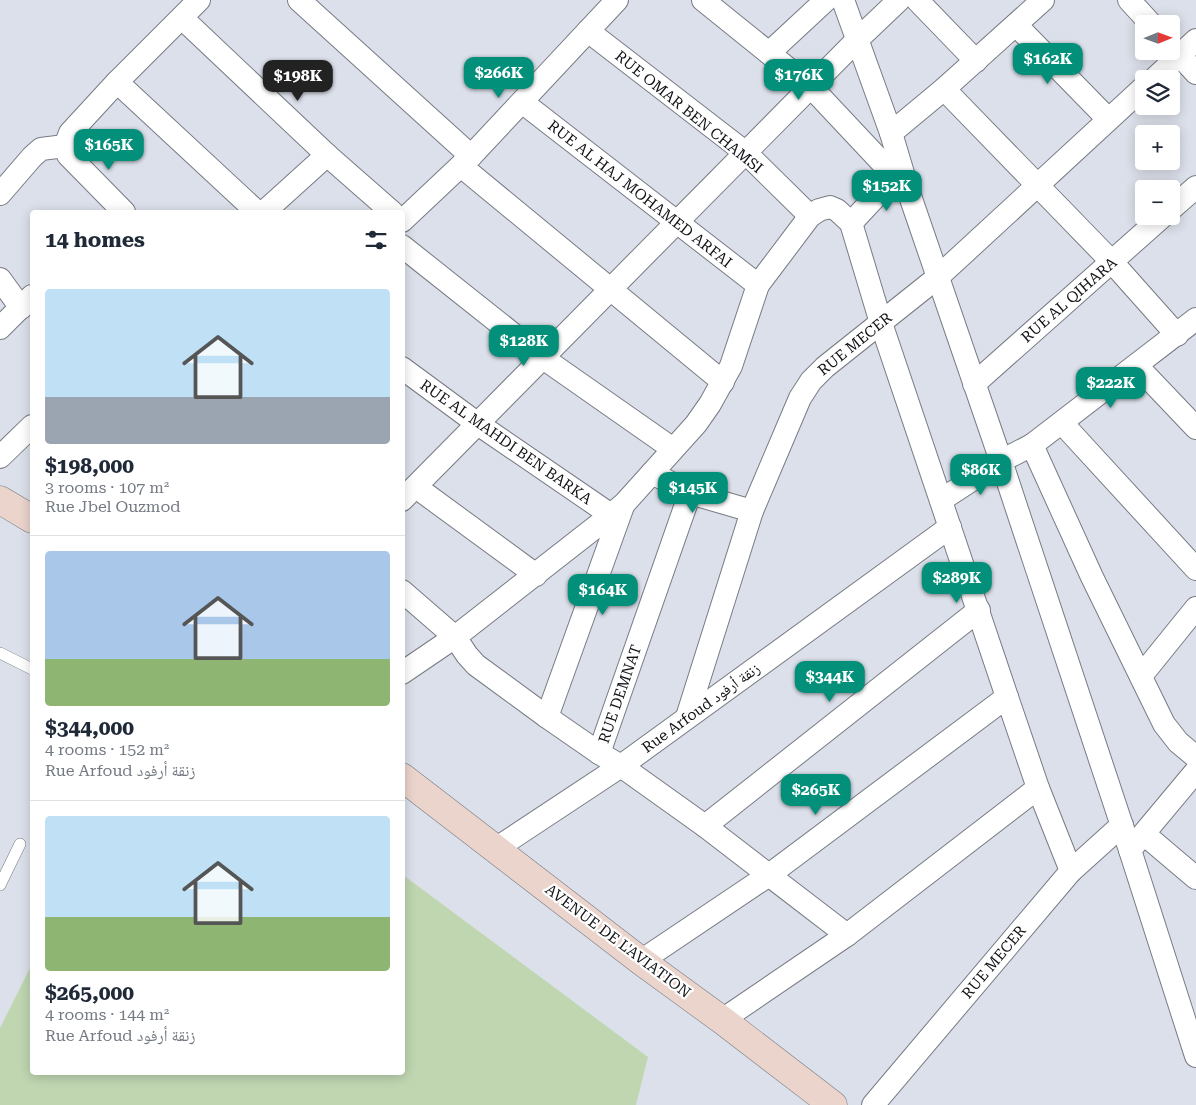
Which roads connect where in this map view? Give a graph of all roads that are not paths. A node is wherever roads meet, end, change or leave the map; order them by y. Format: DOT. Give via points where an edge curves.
graph roads {
  1 [pos="199,0"];
  2 [pos="299,0"];
  3 [pos="617,0"];
  4 [pos="826,0"];
  5 [pos="842,0"];
  6 [pos="900,0"];
  7 [pos="917,0"];
  8 [pos="1043,0"];
  9 [pos="1129,0"];
  10 [pos="707,1"];
  11 [pos="1142,15"];
  12 [pos="182,18"];
  13 [pos="1016,25"];
  14 [pos="588,31"];
  15 [pos="857,40"];
  16 [pos="1196,40"];
  17 [pos="1180,49"];
  18 [pos="769,54"];
  19 [pos="1180,55"];
  20 [pos="976,60"];
  21 [pos="1169,60"];
  22 [pos="1161,70"];
  23 [pos="1196,73"];
  24 [pos="117,82"];
  25 [pos="811,87"];
  26 [pos="944,89"];
  27 [pos="1135,95"];
  28 [pos="522,102"];
  29 [pos="1108,119"];
  30 [pos="891,133"];
  31 [pos="65,146"];
  32 [pos="746,153"];
  33 [pos="327,155"];
  34 [pos="466,161"];
  35 [pos="902,183"];
  36 [pos="1036,185"];
  37 [pos="1196,187"];
  38 [pos="0,194"];
  39 [pos="1180,201"];
  40 [pos="119,210"];
  41 [pos="255,210"];
  42 [pos="266,210"];
  43 [pos="390,210"];
  44 [pos="810,216"];
  45 [pos="405,217"];
  46 [pos="678,223"];
  47 [pos="851,223"];
  48 [pos="1153,225"];
  49 [pos="405,248"];
  50 [pos="1112,262"];
  51 [pos="938,277"];
  52 [pos="0,279"];
  53 [pos="758,285"];
  54 [pos="611,289"];
  55 [pos="27,302"];
  56 [pos="1196,320"];
  57 [pos="881,323"];
  58 [pos="0,328"];
  59 [pos="1177,335"];
  60 [pos="543,358"];
  61 [pos="1137,366"];
  62 [pos="405,370"];
  63 [pos="724,382"];
  64 [pos="974,384"];
  65 [pos="1062,423"];
  66 [pos="478,424"];
  67 [pos="30,428"];
  68 [pos="1196,428"];
  69 [pos="1032,445"];
  70 [pos="673,449"];
  71 [pos="0,457"];
  72 [pos="1001,461"];
  73 [pos="652,473"];
  74 [pos="690,493"];
  75 [pos="407,494"];
  76 [pos="0,500"];
  77 [pos="941,500"];
  78 [pos="617,509"];
  79 [pos="752,511"];
  80 [pos="30,518"];
  81 [pos="950,527"];
  82 [pos="1196,569"];
  83 [pos="536,575"];
  84 [pos="405,594"];
  85 [pos="1196,608"];
  86 [pos="979,610"];
  87 [pos="455,637"];
  88 [pos="0,653"];
  89 [pos="30,668"];
  90 [pos="405,671"];
  91 [pos="1141,676"];
  92 [pos="1007,697"];
  93 [pos="547,717"];
  94 [pos="688,718"];
  95 [pos="599,753"];
  96 [pos="621,766"];
  97 [pos="1196,768"];
  98 [pos="405,779"];
  99 [pos="1038,788"];
  100 [pos="1122,825"];
  101 [pos="705,826"];
  102 [pos="1137,842"];
  103 [pos="20,844"];
  104 [pos="497,848"];
  105 [pos="1071,871"];
  106 [pos="769,874"];
  107 [pos="1196,878"];
  108 [pos="0,885"];
  109 [pos="847,935"];
  110 [pos="641,961"];
  111 [pos="722,1020"];
  112 [pos="1196,1056"];
  113 [pos="833,1105"];
  114 [pos="873,1105"];
  1 -- 12 [label="street"];
  2 -- 34 [label="street"];
  3 -- 14 [label="street"];
  4 -- 18 [label="street"];
  5 -- 15 [label="street"];
  6 -- 15 [label="street"];
  7 -- 20 [label="street"];
  8 -- 13 [label="street"];
  9 -- 11 [label="street"];
  10 -- 18 [label="street"];
  12 -- 24 [label="street"];
  12 -- 33 [label="street"];
  13 -- 20 [label="street"];
  13 -- 29 [label="street"];
  14 -- 28 [label="street"];
  14 -- 32 [label="street, RUE OMAR BEN CHAMSI"];
  15 -- 25 [label="street"];
  15 -- 30 [label="street"];
  16 -- 17 [label="street"];
  18 -- 25 [label="street"];
  19 -- 23 [label="street"];
  20 -- 26 [label="street"];
  21 -- 22 [label="street"];
  24 -- 31 [label="street" via="70,133"];
  24 -- 41 [label="street"];
  25 -- 32 [label="street"];
  25 -- 35 [label="street"];
  26 -- 30 [label="street"];
  26 -- 36 [label="street"];
  27 -- 29 [label="street, RUE MECER"];
  28 -- 34 [label="street"];
  28 -- 46 [label="street, RUE AL HAJ MOHAMED ARFAI"];
  29 -- 36 [label="street, RUE MECER"];
  30 -- 35 [label="street"];
  31 -- 38 [label="street" via="41,149"];
  31 -- 40 [label="street" via="68,155"];
  32 -- 44 [label="street, RUE OMAR BEN CHAMSI"];
  32 -- 46 [label="street"];
  33 -- 42 [label="street"];
  33 -- 43 [label="street"];
  34 -- 45 [label="street"];
  34 -- 54 [label="street"];
  35 -- 47 [label="street"];
  35 -- 51 [label="street"];
  36 -- 50 [label="street"];
  36 -- 51 [label="street, RUE MECER"];
  37 -- 39 [label="street"];
  44 -- 47 [label="street" via="830,207"];
  44 -- 53 [label="street"];
  46 -- 53 [label="street, RUE AL HAJ MOHAMED ARFAI"];
  46 -- 54 [label="street"];
  47 -- 57 [label="street"];
  48 -- 50 [label="street, RUE AL QIHARA"];
  49 -- 60 [label="street"];
  50 -- 59 [label="street"];
  50 -- 64 [label="street, RUE AL QIHARA"];
  51 -- 57 [label="street, RUE MECER"];
  51 -- 64 [label="street"];
  52 -- 55 [label="street"];
  53 -- 63 [label="street"];
  54 -- 60 [label="street"];
  54 -- 63 [label="street"];
  55 -- 58 [label="street"];
  56 -- 59 [label="street"];
  57 -- 77 [label="street"];
  57 -- 79 [label="street, RUE MECER" via="811,381 800,398"];
  59 -- 61 [label="street"];
  60 -- 66 [label="street"];
  60 -- 70 [label="street"];
  61 -- 65 [label="street"];
  61 -- 68 [label="street"];
  62 -- 66 [label="street, RUE AL MAHDI BEN BARKA"];
  63 -- 70 [label="street" via="696,424"];
  64 -- 72 [label="street"];
  65 -- 69 [label="street"];
  65 -- 82 [label="street"];
  66 -- 75 [label="street"];
  66 -- 78 [label="street, RUE AL MAHDI BEN BARKA"];
  67 -- 71 [label="street"];
  69 -- 72 [label="street"];
  69 -- 91 [label="street"];
  70 -- 73 [label="street"];
  72 -- 77 [label="street"];
  72 -- 100 [label="street"];
  73 -- 74 [label="street"];
  73 -- 78 [label="street"];
  74 -- 79 [label="street"];
  74 -- 95 [label="street, RUE DEMNAT"];
  75 -- 83 [label="street"];
  76 -- 80 [label="street"];
  77 -- 81 [label="street"];
  78 -- 83 [label="street"];
  78 -- 93 [label="street"];
  79 -- 94 [label="street, RUE MECER"];
  81 -- 86 [label="street"];
  81 -- 94 [label="street, Rue Arfoud زنقة أرفود"];
  83 -- 87 [label="street"];
  84 -- 87 [label="street"];
  85 -- 91 [label="street"];
  86 -- 92 [label="street"];
  86 -- 101 [label="street"];
  87 -- 90 [label="street"];
  87 -- 93 [label="street" via="476,665"];
  88 -- 89 [label="lane"];
  91 -- 97 [label="street" via="1164,724"];
  92 -- 99 [label="street"];
  92 -- 106 [label="street"];
  93 -- 95 [label="street"];
  94 -- 96 [label="street, Rue Arfoud زنقة أرفود"];
  95 -- 96 [label="street"];
  96 -- 101 [label="street"];
  96 -- 104 [label="street, Rue Arfoud زنقة أرفود"];
  97 -- 102 [label="street"];
  98 -- 104 [label="street, AVENUE DE L'AVIATION"];
  99 -- 105 [label="street"];
  99 -- 109 [label="street"];
  100 -- 102 [label="street"];
  100 -- 105 [label="street, RUE MECER"];
  101 -- 106 [label="street"];
  102 -- 107 [label="street"];
  102 -- 112 [label="street"];
  103 -- 108 [label="lane"];
  104 -- 110 [label="street, AVENUE DE L'AVIATION"];
  105 -- 114 [label="street, RUE MECER"];
  106 -- 109 [label="street"];
  106 -- 110 [label="street"];
  109 -- 111 [label="street"];
  110 -- 111 [label="street, AVENUE DE L'AVIATION"];
  111 -- 113 [label="street, AVENUE DE L'AVIATION"];
}
